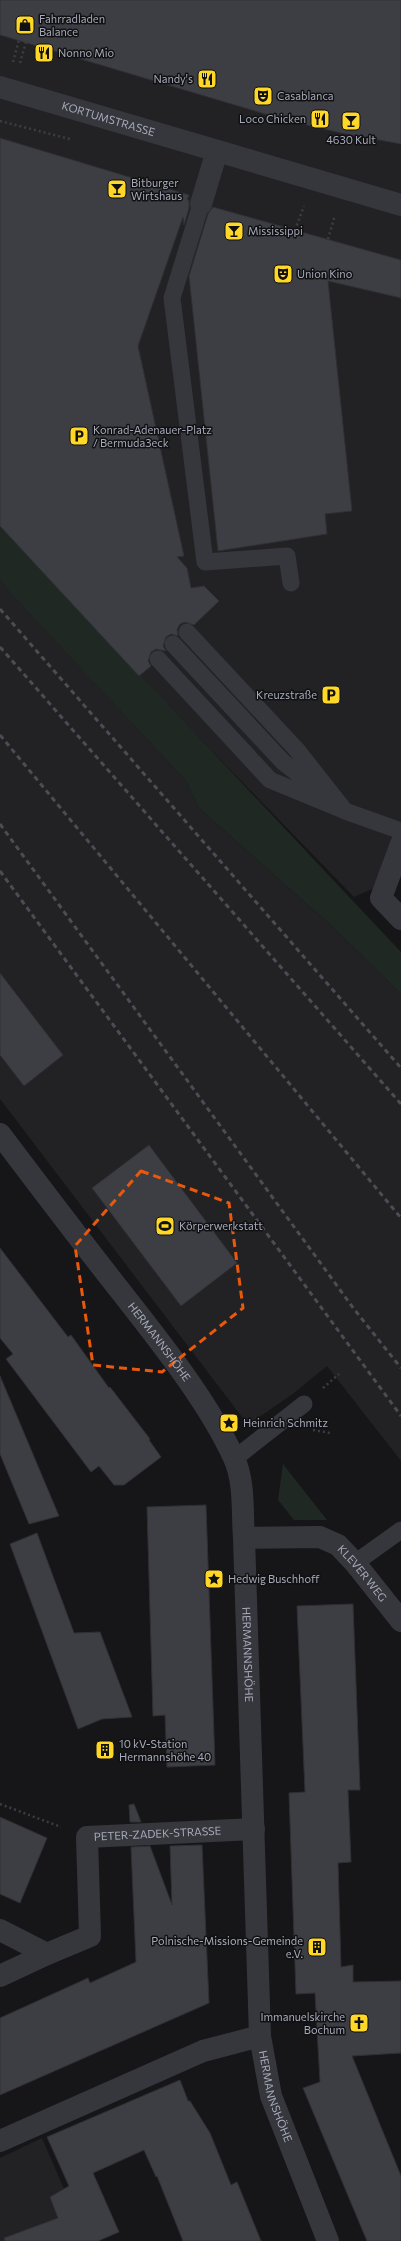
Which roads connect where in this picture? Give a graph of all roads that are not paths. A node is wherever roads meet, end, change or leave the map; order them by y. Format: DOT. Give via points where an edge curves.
graph roads {
  1 [pos="0,87"];
  2 [pos="218,151"];
  3 [pos="201,204"];
  4 [pos="401,205"];
  5 [pos="291,582"];
  6 [pos="186,632"];
  7 [pos="173,644"];
  8 [pos="158,659"];
  9 [pos="345,811"];
  10 [pos="401,831"];
  11 [pos="401,844"];
  12 [pos="401,919"];
  13 [pos="0,1134"];
  14 [pos="304,1404"];
  15 [pos="234,1458"];
  16 [pos="401,1530"];
  17 [pos="244,1538"];
  18 [pos="355,1563"];
  19 [pos="401,1620"];
  20 [pos="254,1829"];
  21 [pos="0,1930"];
  22 [pos="47,1954"];
  23 [pos="0,1976"];
  24 [pos="260,2036"];
  25 [pos="0,2141"];
  26 [pos="328,2241"];
  1 -- 2 [label="street, KORTUMSTRASSE"];
  2 -- 3 [label="street"];
  2 -- 4 [label="street, KORTUMSTRASSE"];
  3 -- 5 [label="lane" via="172,298 205,562 287,556"];
  6 -- 9 [label="lane" via="297,750"];
  7 -- 9 [label="lane" via="283,762"];
  8 -- 9 [label="lane" via="270,780"];
  9 -- 10 [label="lane"];
  11 -- 12 [label="street" via="381,898"];
  13 -- 15 [label="street, HERMANNSHÖHE" via="160,1342 205,1406"];
  14 -- 15 [label="lane"];
  15 -- 17 [label="street, HERMANNSHÖHE" via="241,1485"];
  16 -- 18 [label="lane"];
  17 -- 18 [label="street, KLEVER WEG" via="320,1537 338,1545"];
  17 -- 20 [label="street, HERMANNSHÖHE"];
  18 -- 19 [label="street, KLEVER WEG"];
  20 -- 22 [label="street, PETER-ZADEK-STRASSE" via="87,1837 90,1936"];
  20 -- 24 [label="street, HERMANNSHÖHE"];
  21 -- 22 [label="street"];
  22 -- 23 [label="street, PETER-ZADEK-STRASSE"];
  24 -- 25 [label="street" via="202,2051"];
  24 -- 26 [label="street, HERMANNSHÖHE" via="271,2096"];
}
